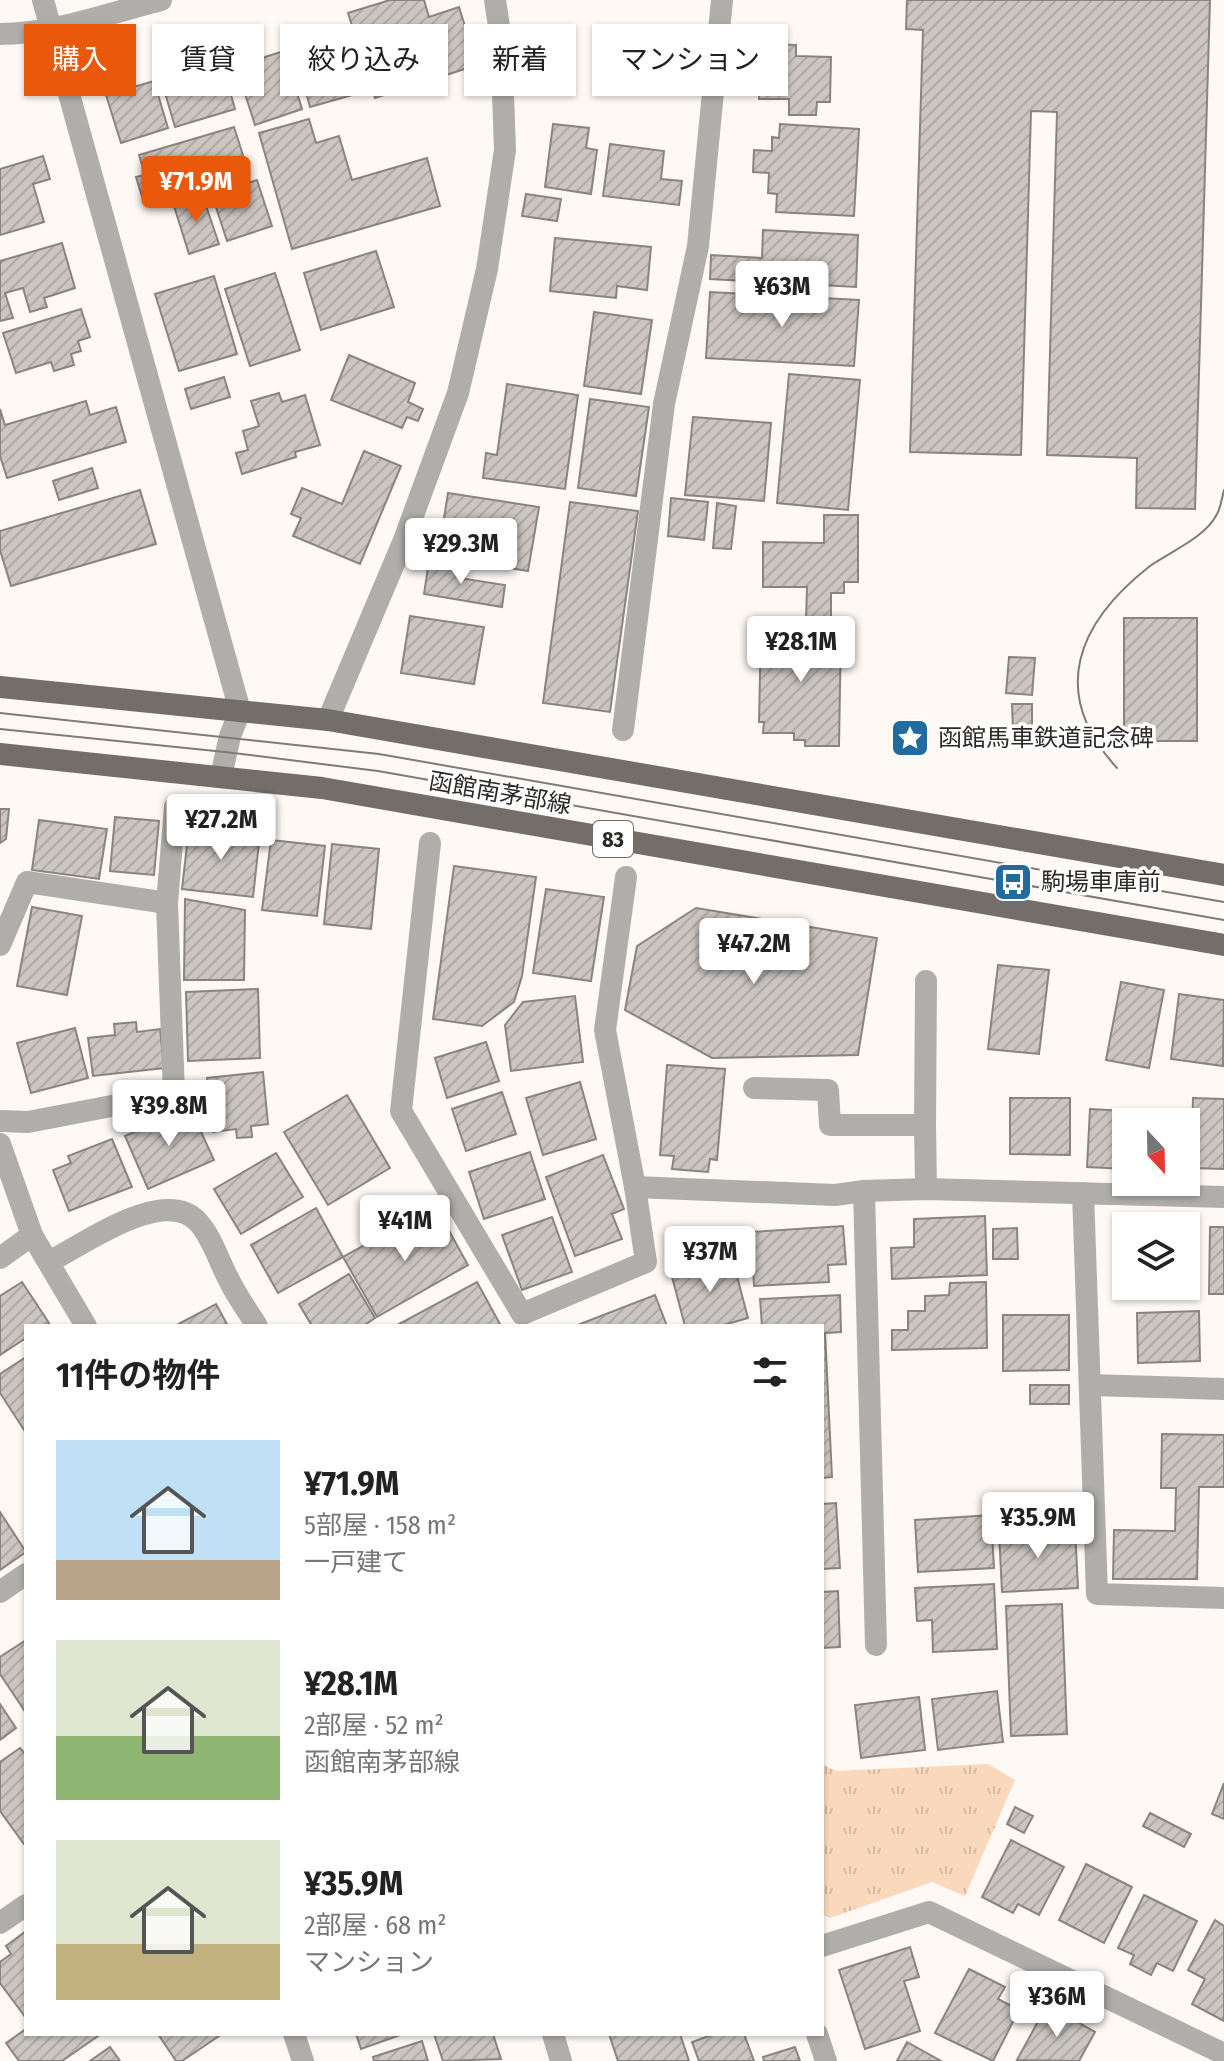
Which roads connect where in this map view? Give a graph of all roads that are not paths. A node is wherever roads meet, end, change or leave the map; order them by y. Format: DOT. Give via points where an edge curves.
graph roads {
  1 [pos="43,0"];
  2 [pos="161,0"];
  3 [pos="495,0"];
  4 [pos="722,0"];
  5 [pos="50,24"];
  6 [pos="67,24"];
  7 [pos="24,33"];
  8 [pos="0,34"];
  9 [pos="70,96"];
  10 [pos="0,687"];
  11 [pos="240,711"];
  12 [pos="328,720"];
  13 [pos="623,730"];
  14 [pos="0,754"];
  15 [pos="221,776"];
  16 [pos="175,807"];
  17 [pos="430,843"];
  18 [pos="1224,875"];
  19 [pos="626,877"];
  20 [pos="167,903"];
  21 [pos="0,945"];
  22 [pos="1224,945"];
  23 [pos="926,981"];
  24 [pos="754,1088"];
  25 [pos="0,1119"];
  26 [pos="925,1125"];
  27 [pos="0,1131"];
  28 [pos="0,1144"];
  29 [pos="635,1187"];
  30 [pos="926,1189"];
  31 [pos="864,1191"];
  32 [pos="1083,1193"];
  33 [pos="1224,1197"];
  34 [pos="32,1235"];
  35 [pos="0,1258"];
  36 [pos="49,1262"];
  37 [pos="85,1324"];
  38 [pos="256,1324"];
  39 [pos="1091,1385"];
  40 [pos="1224,1389"];
  41 [pos="24,1575"];
  42 [pos="0,1592"];
  43 [pos="1224,1598"];
  44 [pos="876,1645"];
  45 [pos="24,1906"];
  46 [pos="0,1923"];
  47 [pos="824,1945"];
  48 [pos="295,2036"];
  49 [pos="554,2036"];
  50 [pos="818,2036"];
  51 [pos="1224,2054"];
  52 [pos="303,2061"];
  53 [pos="561,2061"];
  54 [pos="826,2061"];
  1 -- 5 [label="street"];
  2 -- 6 [label="street"];
  3 -- 12 [label="street" via="505,150 487,269 462,377 404,540"];
  4 -- 13 [label="street" via="698,246 664,404"];
  7 -- 8 [label="street"];
  9 -- 11 [label="street"];
  10 -- 11 [label="main road, 函館南茅部線"];
  11 -- 12 [label="main road, 函館南茅部線"];
  11 -- 15 [label="street"];
  12 -- 18 [label="main road, 函館南茅部線"];
  14 -- 15 [label="main road, 函館南茅部線 / 83"];
  15 -- 22 [label="main road, 函館南茅部線 / 83" via="322,788"];
  16 -- 20 [label="street"];
  17 -- 29 [label="street" via="401,1111 522,1314 646,1262"];
  19 -- 29 [label="street" via="605,1030"];
  20 -- 21 [label="street" via="27,882"];
  20 -- 25 [label="street" via="174,1094 28,1122"];
  23 -- 26 [label="street"];
  24 -- 26 [label="street" via="828,1090 830,1125"];
  25 -- 27 [label="street"];
  26 -- 30 [label="street"];
  28 -- 34 [label="street"];
  29 -- 31 [label="street" via="835,1195"];
  30 -- 31 [label="street"];
  30 -- 32 [label="street"];
  31 -- 44 [label="street"];
  32 -- 33 [label="street"];
  32 -- 39 [label="street"];
  34 -- 35 [label="street"];
  34 -- 36 [label="street"];
  36 -- 37 [label="street"];
  36 -- 38 [label="street" via="149,1212 188,1213 201,1225"];
  39 -- 40 [label="street"];
  39 -- 43 [label="street" via="1097,1594"];
  41 -- 42 [label="street"];
  45 -- 46 [label="street"];
  47 -- 51 [label="street" via="929,1912"];
  48 -- 52 [label="street"];
  49 -- 53 [label="street"];
  50 -- 54 [label="street"];
}
